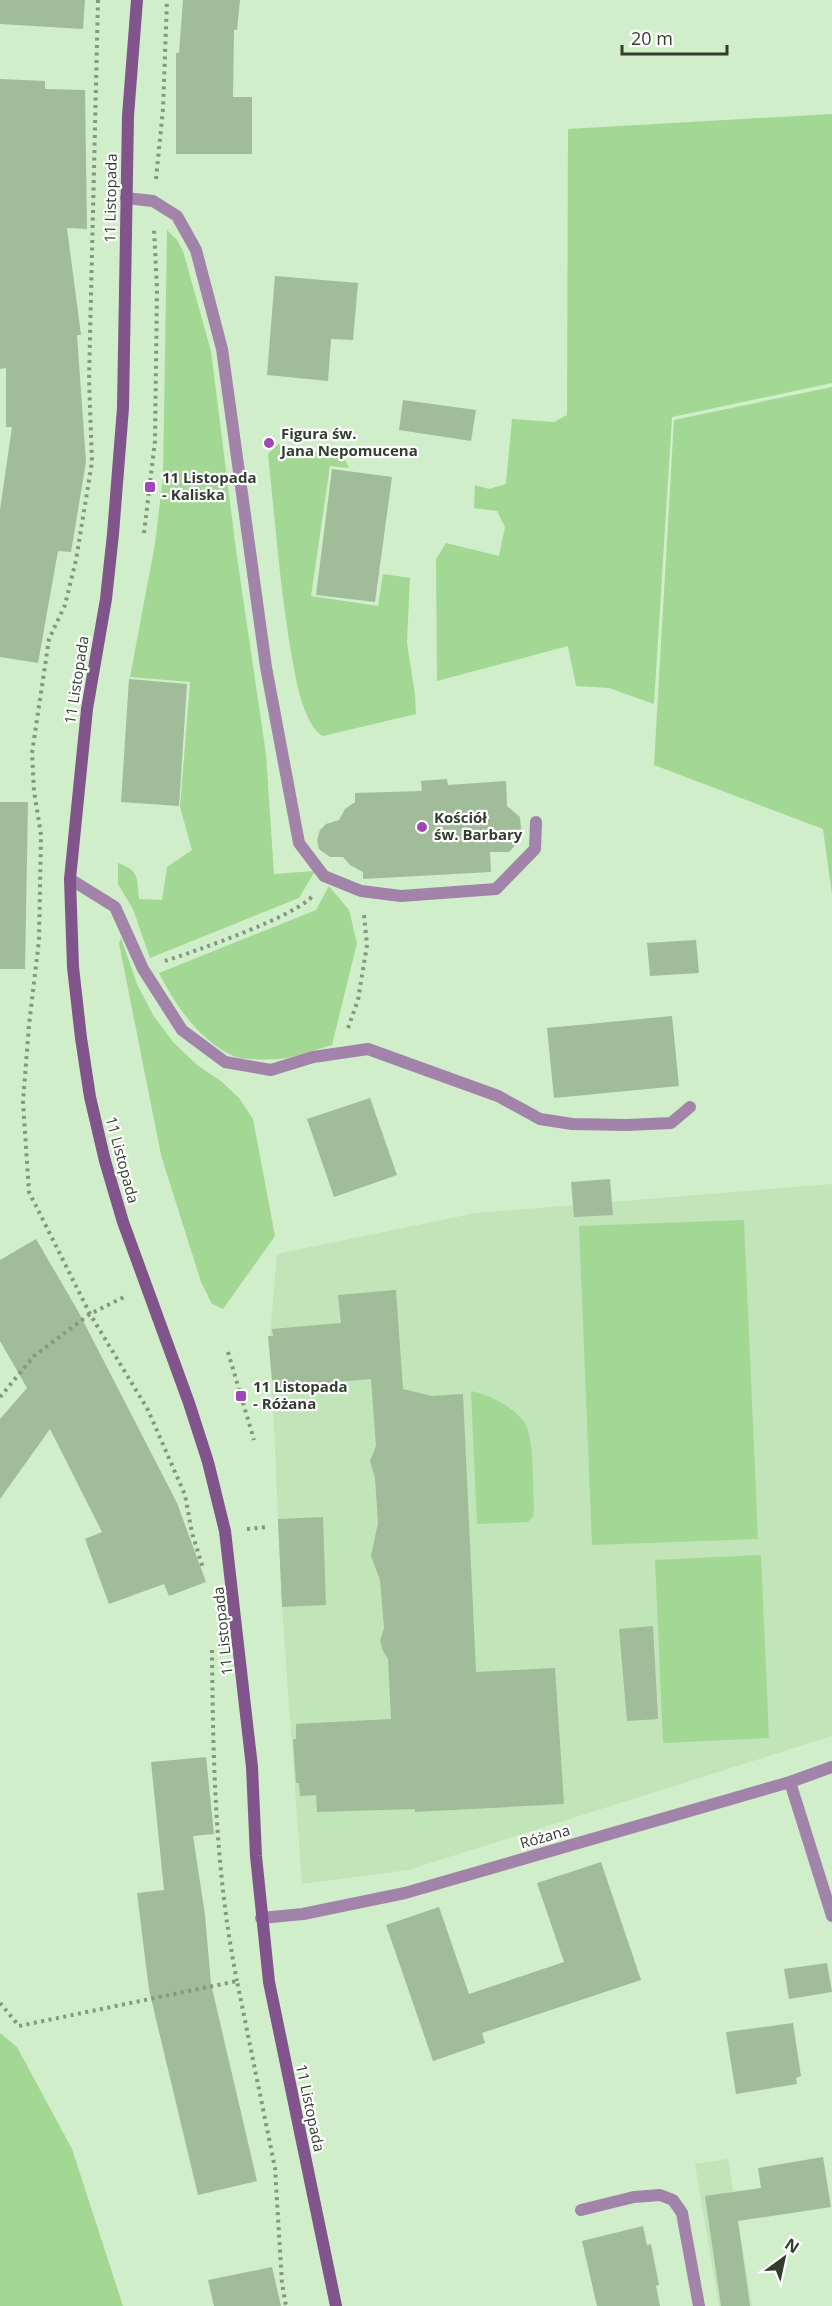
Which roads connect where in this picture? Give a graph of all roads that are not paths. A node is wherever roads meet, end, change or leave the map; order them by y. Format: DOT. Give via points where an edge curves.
graph roads {
  1 [pos="137,0"];
  2 [pos="126,198"];
  3 [pos="536,822"];
  4 [pos="70,879"];
  5 [pos="690,1107"];
  6 [pos="832,1767"];
  7 [pos="790,1782"];
  8 [pos="832,1916"];
  9 [pos="261,1918"];
  10 [pos="581,2210"];
  11 [pos="336,2306"];
  12 [pos="699,2306"];
  1 -- 2 [label="main road, 11 Listopada"];
  2 -- 3 [label="street" via="153,201 177,216 196,250 222,349 266,667 299,843 324,876 361,891 401,896 496,889 535,849"];
  2 -- 4 [label="main road, 11 Listopada" via="123,408 113,534 87,709"];
  4 -- 5 [label="street" via="115,908 143,969 182,1030 225,1062 271,1070 368,1049 498,1096 540,1119 572,1124 671,1123"];
  4 -- 9 [label="main road, 11 Listopada" via="73,967 81,1038 105,1161 123,1222 189,1402 225,1531 252,1767"];
  6 -- 7 [label="street, Różana"];
  7 -- 8 [label="street"];
  7 -- 9 [label="street, Różana" via="405,1893 303,1914"];
  9 -- 11 [label="main road, 11 Listopada" via="271,1992"];
  10 -- 12 [label="street" via="634,2197 660,2195 674,2200 682,2214"];
}
